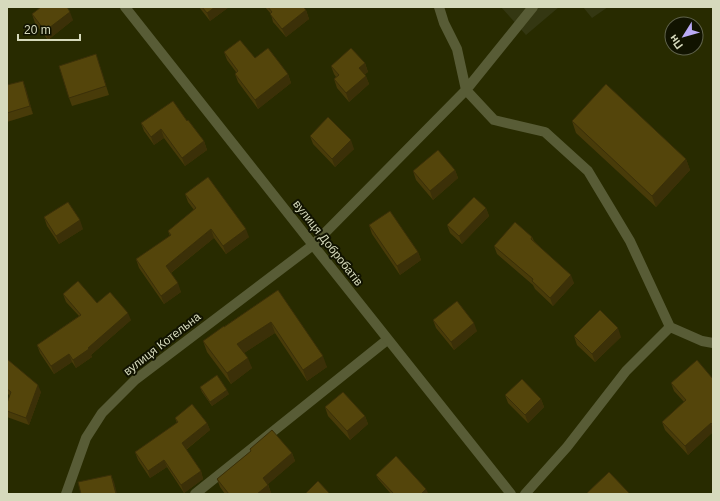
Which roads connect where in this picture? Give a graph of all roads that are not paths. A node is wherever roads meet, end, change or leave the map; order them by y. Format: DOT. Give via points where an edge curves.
graph roads {
  1 [pos="125,7"];
  2 [pos="439,7"];
  3 [pos="533,7"];
  4 [pos="466,90"];
  5 [pos="313,246"];
  6 [pos="670,327"];
  7 [pos="388,340"];
  8 [pos="713,343"];
  9 [pos="66,494"];
  10 [pos="195,494"];
  11 [pos="511,494"];
  12 [pos="525,494"];
  1 -- 5 [label="street, вулиця Добробатів"];
  2 -- 4 [label="street" via="457,49"];
  3 -- 4 [label="street, вулиця Котельна"];
  4 -- 5 [label="street, вулиця Котельна"];
  4 -- 6 [label="street" via="494,120 545,132 588,171 630,241"];
  5 -- 7 [label="street, вулиця Добробатів"];
  5 -- 9 [label="street, вулиця Котельна" via="136,380 102,413 86,438"];
  6 -- 8 [label="street"];
  6 -- 12 [label="street" via="626,371 567,447"];
  7 -- 10 [label="street"];
  7 -- 11 [label="street, вулиця Добробатів"];
}
